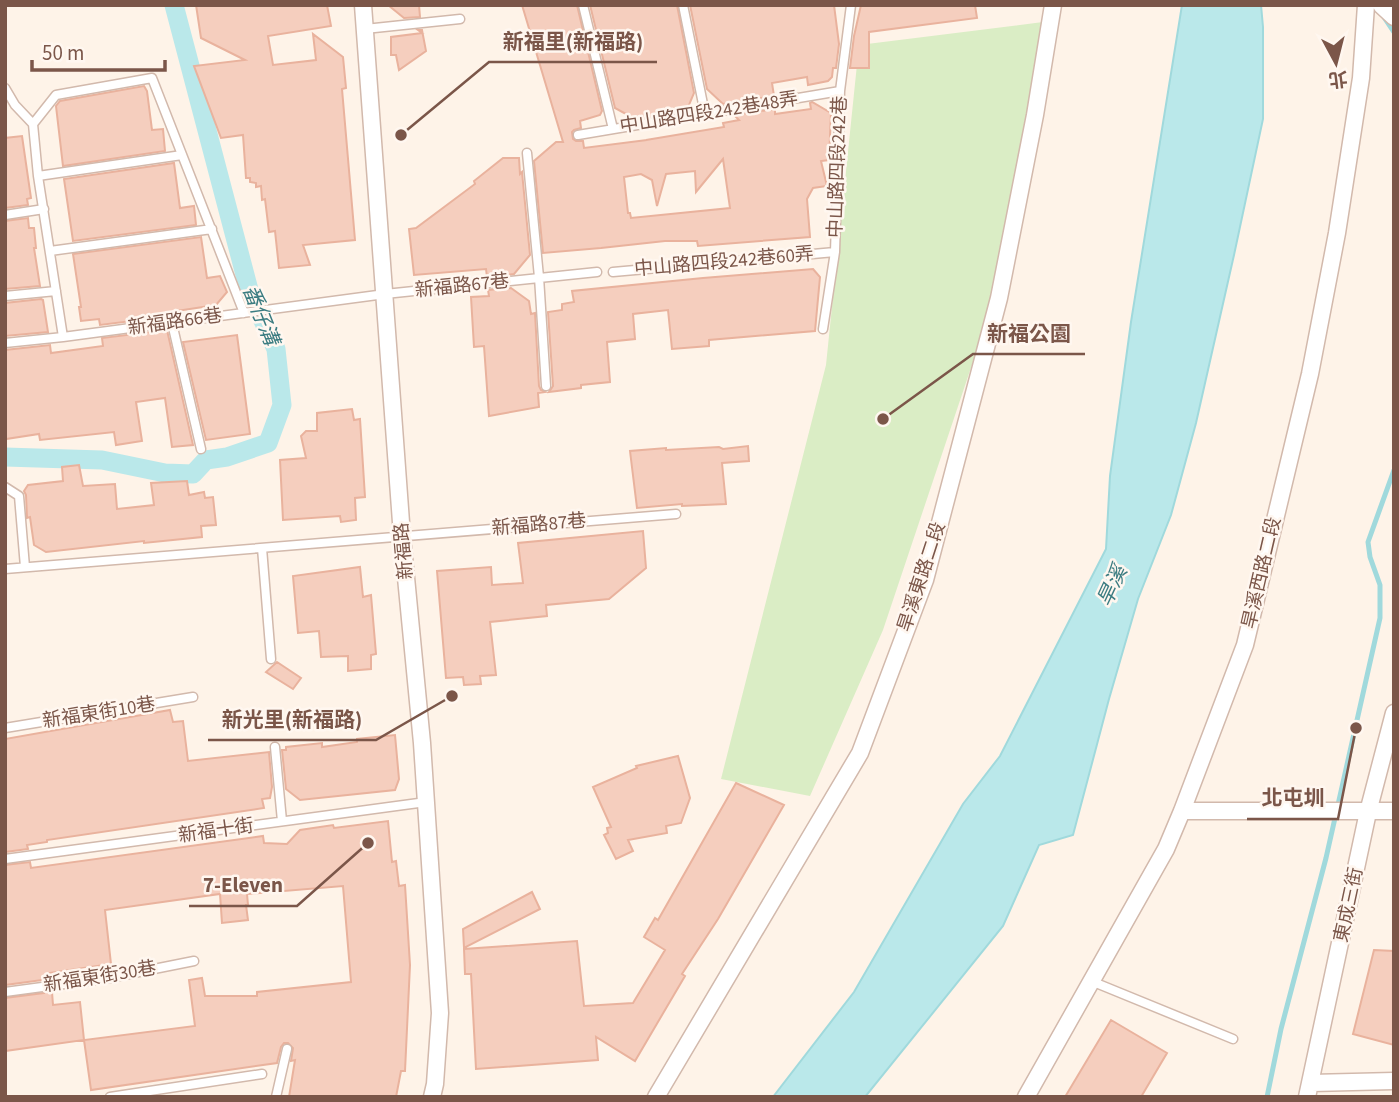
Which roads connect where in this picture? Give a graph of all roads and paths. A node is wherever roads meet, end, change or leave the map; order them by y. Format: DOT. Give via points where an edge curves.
graph roads {
  1 [pos="363,5"];
  2 [pos="583,5"];
  3 [pos="683,5"];
  4 [pos="851,5"];
  5 [pos="1053,5"];
  6 [pos="1366,5"];
  7 [pos="1381,5"];
  8 [pos="1394,17"];
  9 [pos="460,19"];
  10 [pos="365,29"];
  11 [pos="5,88"];
  12 [pos="840,91"];
  13 [pos="705,114"];
  14 [pos="33,124"];
  15 [pos="613,129"];
  16 [pos="578,135"];
  17 [pos="527,153"];
  18 [pos="182,155"];
  19 [pos="38,176"];
  20 [pos="44,209"];
  21 [pos="5,215"];
  22 [pos="212,229"];
  23 [pos="50,251"];
  24 [pos="835,252"];
  25 [pos="597,272"];
  26 [pos="613,272"];
  27 [pos="539,277"];
  28 [pos="56,291"];
  29 [pos="385,294"];
  30 [pos="5,296"];
  31 [pos="244,313"];
  32 [pos="172,323"];
  33 [pos="823,329"];
  34 [pos="63,337"];
  35 [pos="5,344"];
  36 [pos="546,386"];
  37 [pos="201,449"];
  38 [pos="5,487"];
  39 [pos="676,514"];
  40 [pos="402,537"];
  41 [pos="262,548"];
  42 [pos="25,567"];
  43 [pos="5,569"];
  44 [pos="271,659"];
  45 [pos="193,697"];
  46 [pos="1394,713"];
  47 [pos="5,728"];
  48 [pos="275,747"];
  49 [pos="426,802"];
  50 [pos="1182,811"];
  51 [pos="1368,811"];
  52 [pos="1394,811"];
  53 [pos="282,821"];
  54 [pos="5,859"];
  55 [pos="194,961"];
  56 [pos="1091,981"];
  57 [pos="5,992"];
  58 [pos="1233,1039"];
  59 [pos="287,1049"];
  60 [pos="261,1074"];
  61 [pos="1394,1081"];
  62 [pos="1309,1090"];
  63 [pos="110,1097"];
  64 [pos="276,1097"];
  65 [pos="432,1097"];
  66 [pos="656,1097"];
  67 [pos="1026,1097"];
  1 -- 10 [label="street, 新福路"];
  2 -- 15 [label="lane"];
  3 -- 13 [label="lane"];
  4 -- 12 [label="lane, 中山路四段242巷"];
  5 -- 66 [label="street, 旱溪東路二段" via="999,298 925,580 860,752"];
  6 -- 50 [label="street, 旱溪西路二段" via="1361,78 1310,374 1245,645"];
  7 -- 8 [label="street"];
  9 -- 10 [label="lane"];
  10 -- 29 [label="street, 新福路"];
  11 -- 14 [label="lane"];
  12 -- 13 [label="lane, 中山路四段242巷48弄"];
  12 -- 24 [label="lane, 中山路四段242巷"];
  13 -- 15 [label="lane, 中山路四段242巷48弄"];
  14 -- 18 [label="lane" via="56,95 152,78"];
  14 -- 19 [label="lane"];
  15 -- 16 [label="lane, 中山路四段242巷48弄"];
  17 -- 27 [label="lane"];
  18 -- 19 [label="lane"];
  18 -- 22 [label="lane"];
  19 -- 20 [label="lane"];
  20 -- 21 [label="lane"];
  20 -- 23 [label="lane"];
  22 -- 23 [label="lane"];
  22 -- 31 [label="lane"];
  23 -- 28 [label="lane"];
  24 -- 26 [label="lane, 中山路四段242巷60弄"];
  24 -- 33 [label="lane, 中山路四段242巷"];
  25 -- 27 [label="lane, 新福路67巷"];
  27 -- 29 [label="lane, 新福路67巷"];
  27 -- 36 [label="lane"];
  28 -- 30 [label="lane"];
  28 -- 34 [label="lane"];
  29 -- 31 [label="lane, 新福路66巷"];
  29 -- 40 [label="street, 新福路"];
  31 -- 32 [label="lane, 新福路66巷"];
  32 -- 34 [label="lane, 新福路66巷"];
  32 -- 37 [label="lane"];
  34 -- 35 [label="lane, 新福路66巷"];
  38 -- 42 [label="lane" via="19,496"];
  39 -- 40 [label="lane, 新福路87巷"];
  40 -- 41 [label="lane, 新福路87巷"];
  40 -- 49 [label="street, 新福路"];
  41 -- 42 [label="lane, 新福路87巷"];
  41 -- 44 [label="lane"];
  42 -- 43 [label="lane, 新福路87巷"];
  45 -- 47 [label="lane, 新福東街10巷"];
  46 -- 51 [label="street, 東成三街"];
  48 -- 53 [label="lane"];
  49 -- 53 [label="lane, 新福十街"];
  49 -- 65 [label="street, 新福路" via="440,1013"];
  50 -- 51 [label="street"];
  50 -- 56 [label="street, 旱溪西路二段" via="1166,849"];
  51 -- 52 [label="street"];
  51 -- 62 [label="street, 東成三街"];
  53 -- 54 [label="lane, 新福十街"];
  55 -- 57 [label="lane, 新福東街30巷"];
  56 -- 58 [label="lane"];
  56 -- 67 [label="street, 旱溪西路二段"];
  59 -- 64 [label="lane"];
  60 -- 63 [label="lane"];
  61 -- 62 [label="street"];
}
